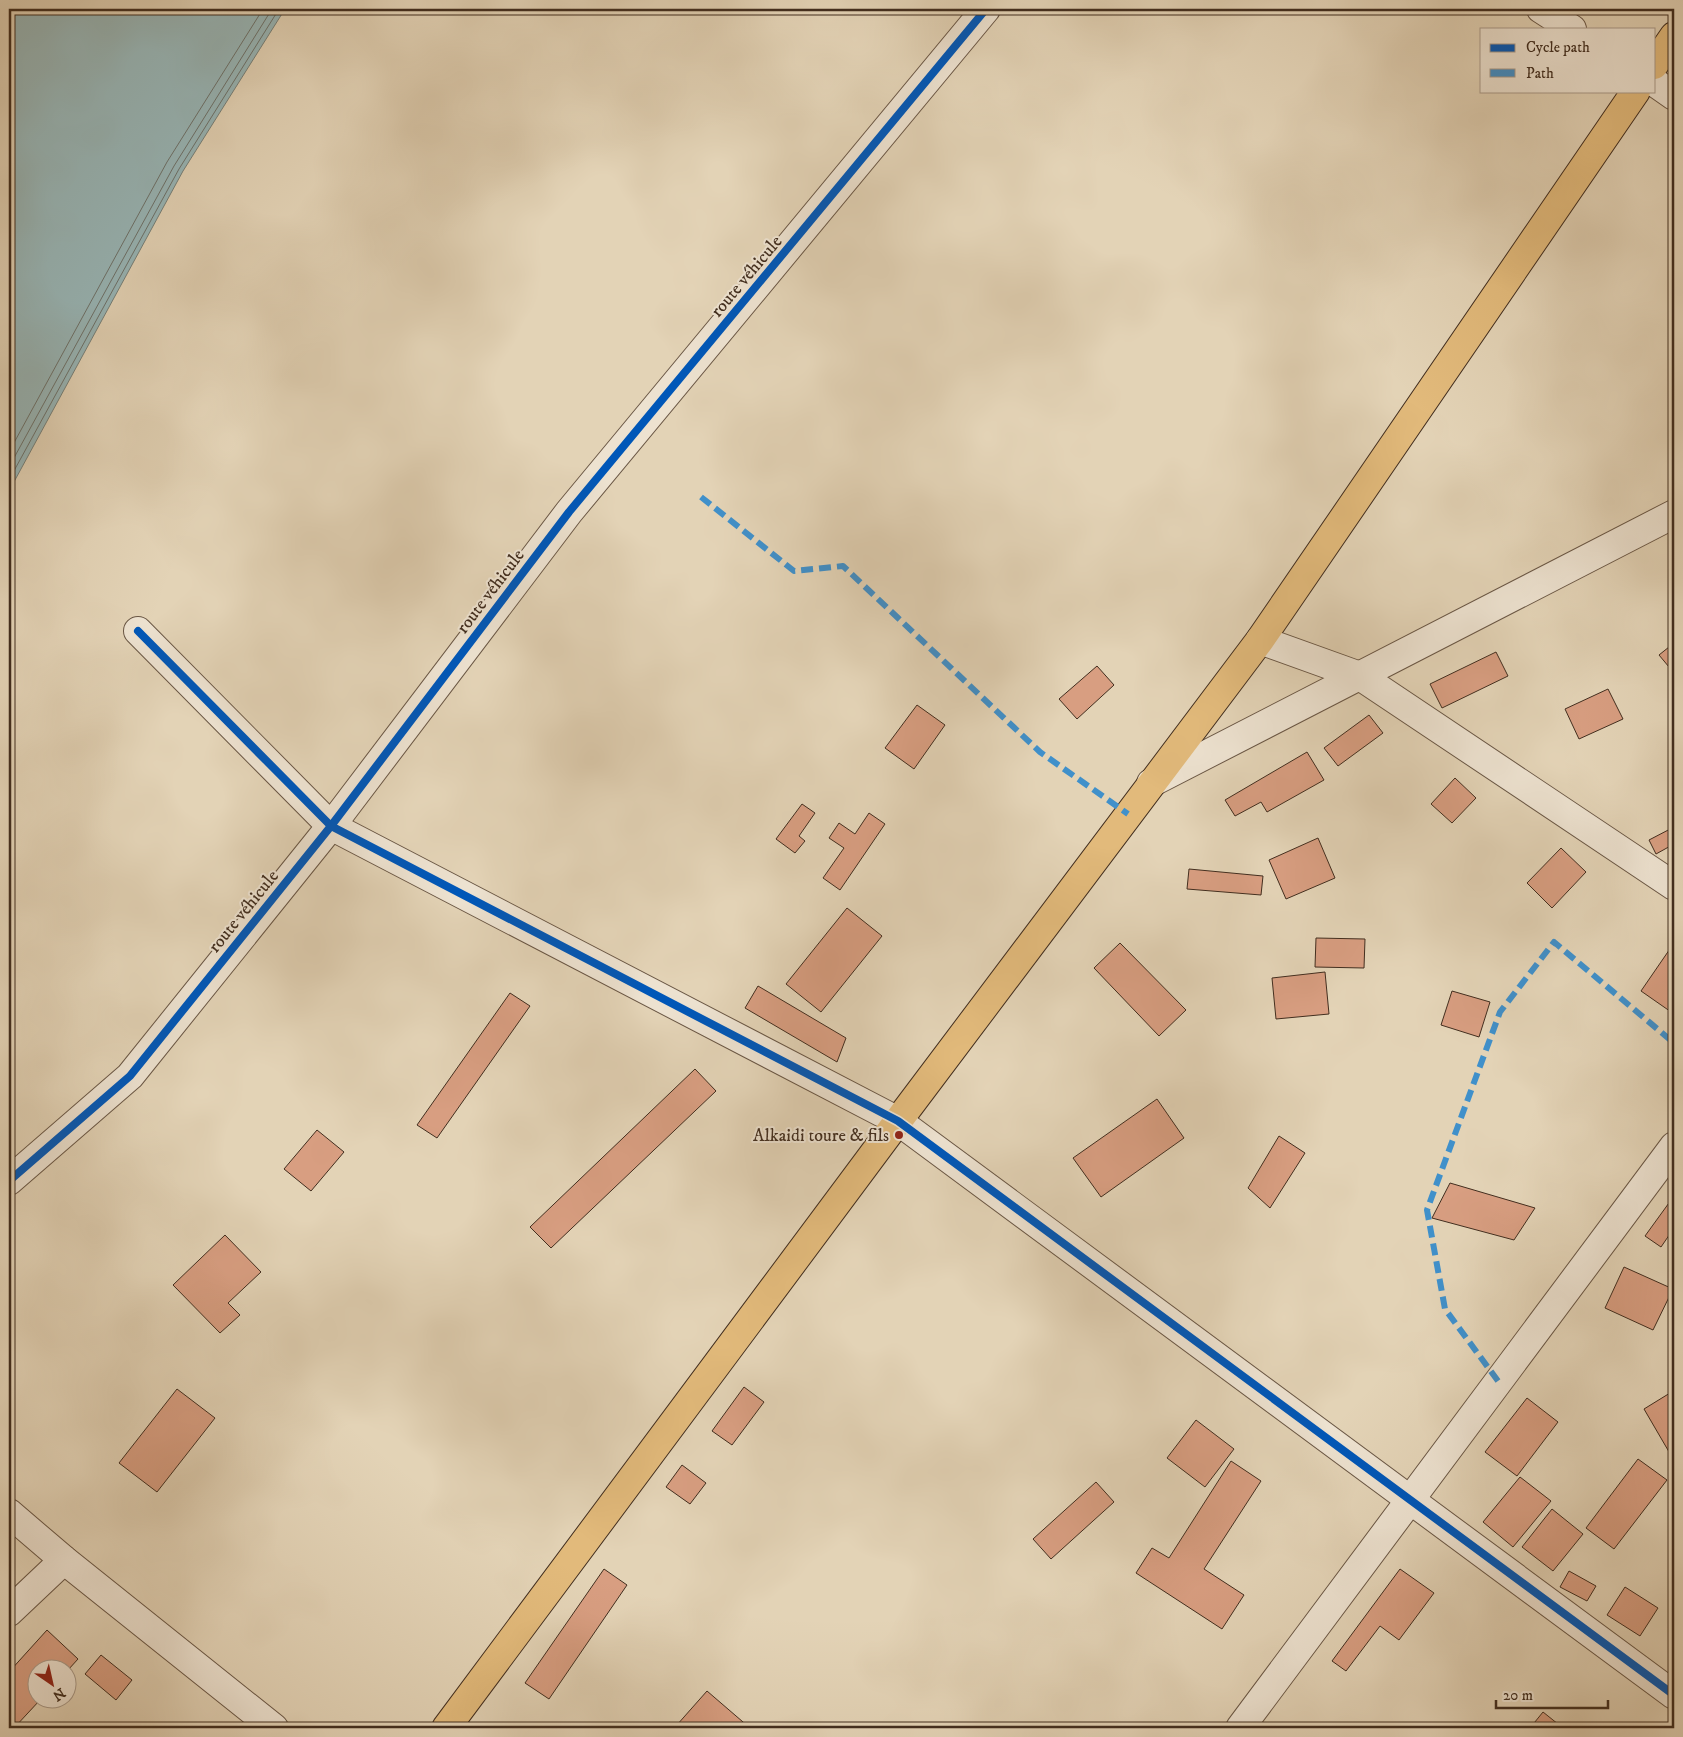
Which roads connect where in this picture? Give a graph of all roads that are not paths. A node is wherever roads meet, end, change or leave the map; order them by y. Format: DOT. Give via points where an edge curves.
graph roads {
  1 [pos="986,9"];
  2 [pos="1542,9"];
  3 [pos="1570,28"];
  4 [pos="1674,36"];
  5 [pos="1656,62"];
  6 [pos="1656,83"];
  7 [pos="1635,92"];
  8 [pos="1674,96"];
  9 [pos="1674,514"];
  10 [pos="138,632"];
  11 [pos="1260,640"];
  12 [pos="1360,676"];
  13 [pos="1152,783"];
  14 [pos="331,826"];
  15 [pos="1674,886"];
  16 [pos="898,1121"];
  17 [pos="1674,1146"];
  18 [pos="9,1181"];
  19 [pos="1409,1500"];
  20 [pos="9,1513"];
  21 [pos="64,1560"];
  22 [pos="9,1612"];
  23 [pos="1674,1695"];
  24 [pos="274,1728"];
  25 [pos="446,1728"];
  26 [pos="1240,1728"];
  1 -- 14 [label="street, route véhicule" via="569,512"];
  2 -- 3 [label="street"];
  4 -- 5 [label="main road"];
  6 -- 8 [label="street"];
  7 -- 11 [label="main road"];
  9 -- 12 [label="street"];
  10 -- 14 [label="street"];
  11 -- 12 [label="street"];
  11 -- 13 [label="main road"];
  12 -- 13 [label="street"];
  12 -- 15 [label="street"];
  13 -- 16 [label="main road"];
  14 -- 16 [label="street"];
  14 -- 18 [label="street, route véhicule" via="130,1076"];
  16 -- 19 [label="street"];
  16 -- 25 [label="main road"];
  17 -- 19 [label="street"];
  19 -- 23 [label="street"];
  19 -- 26 [label="street"];
  20 -- 21 [label="street"];
  21 -- 22 [label="street"];
  21 -- 24 [label="street"];
}
